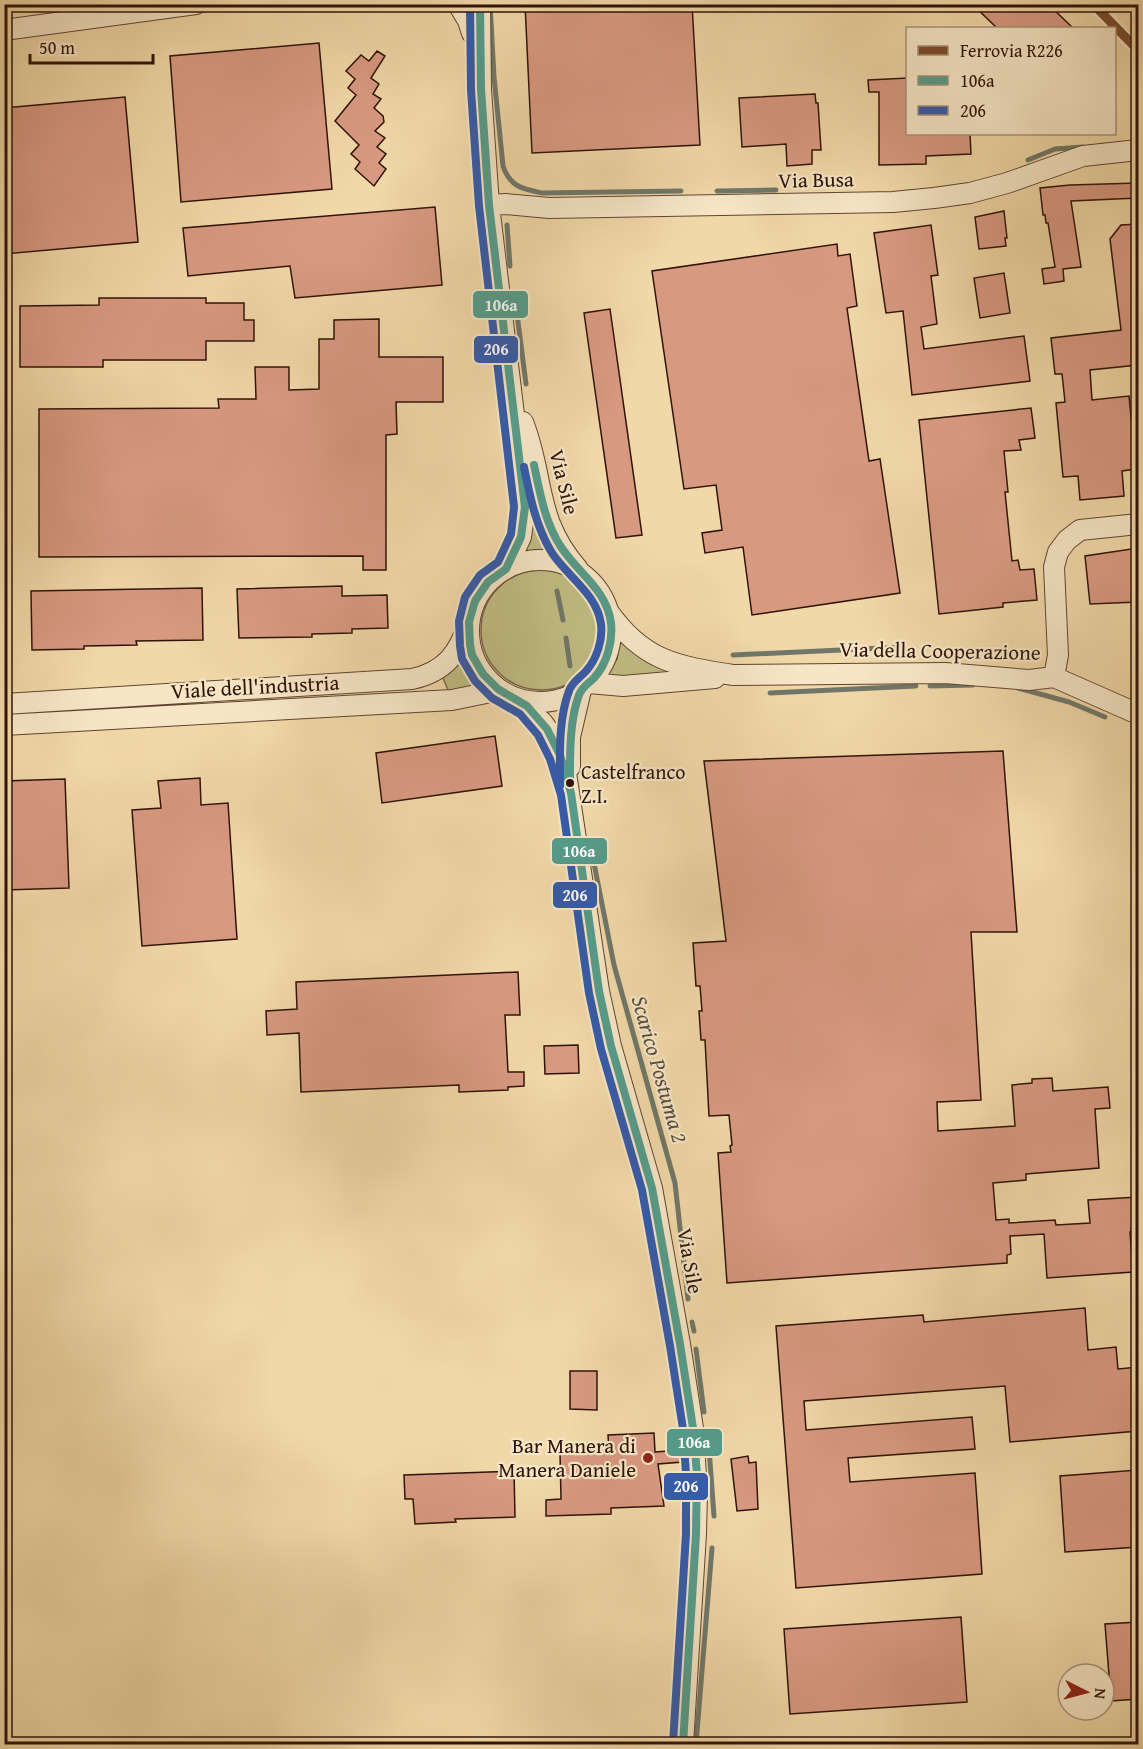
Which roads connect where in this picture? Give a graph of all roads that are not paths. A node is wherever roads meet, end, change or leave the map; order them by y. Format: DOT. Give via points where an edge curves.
graph roads {
  1 [pos="196,4"];
  2 [pos="458,4"];
  3 [pos="470,4"];
  4 [pos="480,4"];
  5 [pos="4,30"];
  6 [pos="472,33"];
  7 [pos="481,89"];
  8 [pos="1138,150"];
  9 [pos="489,204"];
  10 [pos="513,396"];
  11 [pos="1138,524"];
  12 [pos="506,569"];
  13 [pos="582,573"];
  14 [pos="609,611"];
  15 [pos="469,622"];
  16 [pos="733,675"];
  17 [pos="1054,676"];
  18 [pos="585,687"];
  19 [pos="513,698"];
  20 [pos="4,704"];
  21 [pos="1138,714"];
  22 [pos="4,725"];
  23 [pos="571,793"];
  24 [pos="683,1744"];
  1 -- 5 [label="street"];
  2 -- 6 [label="street"];
  3 -- 6 [label="street, Via Sile"];
  4 -- 7 [label="street, Via Sile"];
  6 -- 7 [label="street, Via Sile"];
  7 -- 9 [label="street, Via Sile"];
  8 -- 9 [label="street, Via Busa" via="1083,156 970,193 893,202 560,208"];
  9 -- 10 [label="street, Via Sile"];
  10 -- 12 [label="street, Via Sile" via="525,519"];
  10 -- 13 [label="street, Via Sile" via="530,444 548,521 562,549"];
  11 -- 17 [label="street" via="1080,530 1058,552 1054,567 1058,655"];
  12 -- 13 [label="street" via="539,560 562,563"];
  12 -- 15 [label="street" via="481,591"];
  13 -- 14 [label="street" via="598,590"];
  14 -- 16 [label="street, Via della Cooperazione" via="628,637 655,656"];
  14 -- 18 [label="street" via="607,655 597,675"];
  15 -- 19 [label="street" via="470,644 477,665 490,682"];
  15 -- 20 [label="street, Viale dell'industria" via="448,661 434,673 412,679"];
  16 -- 17 [label="street, Via della Cooperazione" via="945,673 1029,680"];
  16 -- 18 [label="street, Via della Cooperazione"];
  17 -- 21 [label="street, Via della Cooperazione"];
  18 -- 19 [label="street" via="564,699 546,703"];
  18 -- 23 [label="street, Via Sile" via="570,737"];
  19 -- 22 [label="street, Viale dell'industria" via="491,692 452,700"];
  19 -- 23 [label="street, Via Sile" via="543,723 553,737"];
  23 -- 24 [label="street, Via Sile" via="599,990 652,1188 693,1428 696,1534"];
}
